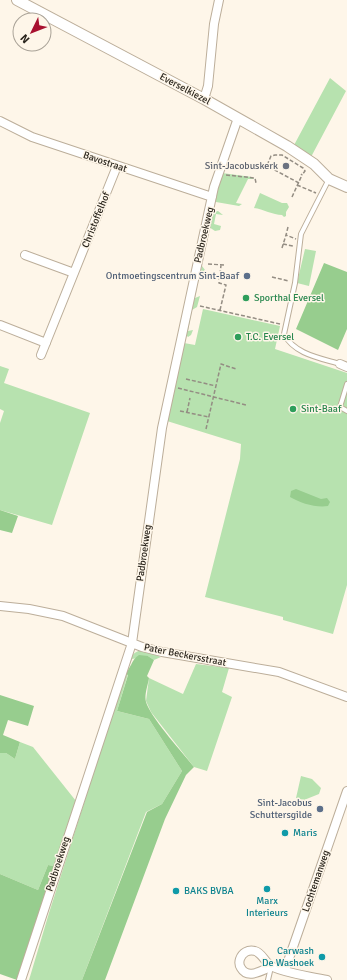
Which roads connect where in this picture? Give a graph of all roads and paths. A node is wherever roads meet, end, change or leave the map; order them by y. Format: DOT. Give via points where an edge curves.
graph roads {
  1 [pos="17,0"];
  2 [pos="219,0"];
  3 [pos="204,99"];
  4 [pos="238,118"];
  5 [pos="0,121"];
  6 [pos="117,166"];
  7 [pos="219,172"];
  8 [pos="329,179"];
  9 [pos="256,183"];
  10 [pos="298,184"];
  11 [pos="347,187"];
  12 [pos="320,194"];
  13 [pos="292,196"];
  14 [pos="212,197"];
  15 [pos="288,228"];
  16 [pos="286,235"];
  17 [pos="300,241"];
  18 [pos="283,244"];
  19 [pos="299,247"];
  20 [pos="282,248"];
  21 [pos="25,255"];
  22 [pos="208,264"];
  23 [pos="74,273"];
  24 [pos="272,277"];
  25 [pos="295,283"];
  26 [pos="200,306"];
  27 [pos="220,310"];
  28 [pos="0,325"];
  29 [pos="286,325"];
  30 [pos="46,343"];
  31 [pos="41,355"];
  32 [pos="343,366"];
  33 [pos="236,369"];
  34 [pos="186,379"];
  35 [pos="347,384"];
  36 [pos="170,386"];
  37 [pos="216,386"];
  38 [pos="213,397"];
  39 [pos="190,398"];
  40 [pos="246,405"];
  41 [pos="180,411"];
  42 [pos="347,411"];
  43 [pos="187,412"];
  44 [pos="209,417"];
  45 [pos="206,429"];
  46 [pos="0,606"];
  47 [pos="132,643"];
  48 [pos="347,697"];
  49 [pos="347,791"];
  50 [pos="271,967"];
  51 [pos="285,970"];
  52 [pos="21,980"];
  53 [pos="268,980"];
  54 [pos="327,980"];
  1 -- 3 [label="street, Everselkiezel"];
  2 -- 3 [label="street" via="208,86"];
  3 -- 4 [label="street, Everselkiezel"];
  4 -- 7 [label="street, Padbroekweg"];
  4 -- 8 [label="street, Everselkiezel" via="308,159"];
  5 -- 6 [label="street, Bavostraat" via="32,137"];
  6 -- 14 [label="street, Bavostraat"];
  6 -- 23 [label="street, Christoffelhof"];
  7 -- 9 [label="path" via="255,178"];
  7 -- 14 [label="street, Padbroekweg"];
  8 -- 11 [label="street, Everselkiezel"];
  8 -- 12 [label="lane"];
  10 -- 10 [label="path" via="305,170 303,168 282,154 270,159 270,167"];
  10 -- 12 [label="path"];
  10 -- 13 [label="path"];
  12 -- 17 [label="lane"];
  14 -- 36 [label="street, Padbroekweg"];
  15 -- 16 [label="path"];
  16 -- 17 [label="path"];
  16 -- 18 [label="path"];
  17 -- 19 [label="lane"];
  18 -- 19 [label="path"];
  18 -- 20 [label="path"];
  19 -- 25 [label="lane"];
  21 -- 23 [label="street"];
  22 -- 27 [label="path" via="222,265 219,283 226,284"];
  23 -- 30 [label="street, Christoffelhof"];
  24 -- 25 [label="path"];
  25 -- 29 [label="lane"];
  26 -- 27 [label="path"];
  27 -- 29 [label="path"];
  28 -- 30 [label="street"];
  29 -- 32 [label="lane" via="284,334 293,346 305,353"];
  30 -- 31 [label="street, Christoffelhof"];
  33 -- 37 [label="path" via="221,364"];
  34 -- 37 [label="path"];
  35 -- 42 [label="lane" via="340,407"];
  36 -- 38 [label="path"];
  36 -- 47 [label="street, Padbroekweg" via="157,459"];
  37 -- 38 [label="path"];
  38 -- 40 [label="path"];
  38 -- 44 [label="path"];
  39 -- 43 [label="path"];
  41 -- 43 [label="path"];
  43 -- 44 [label="path"];
  44 -- 45 [label="path"];
  46 -- 47 [label="street, Pater Beckersstraat" via="62,616"];
  47 -- 48 [label="street, Pater Beckersstraat" via="174,655 279,672"];
  47 -- 52 [label="street, Padbroekweg"];
  49 -- 51 [label="street, Lochtemanweg"];
  50 -- 51 [label="street"];
  50 -- 53 [label="lane"];
  51 -- 54 [label="street"];
}
